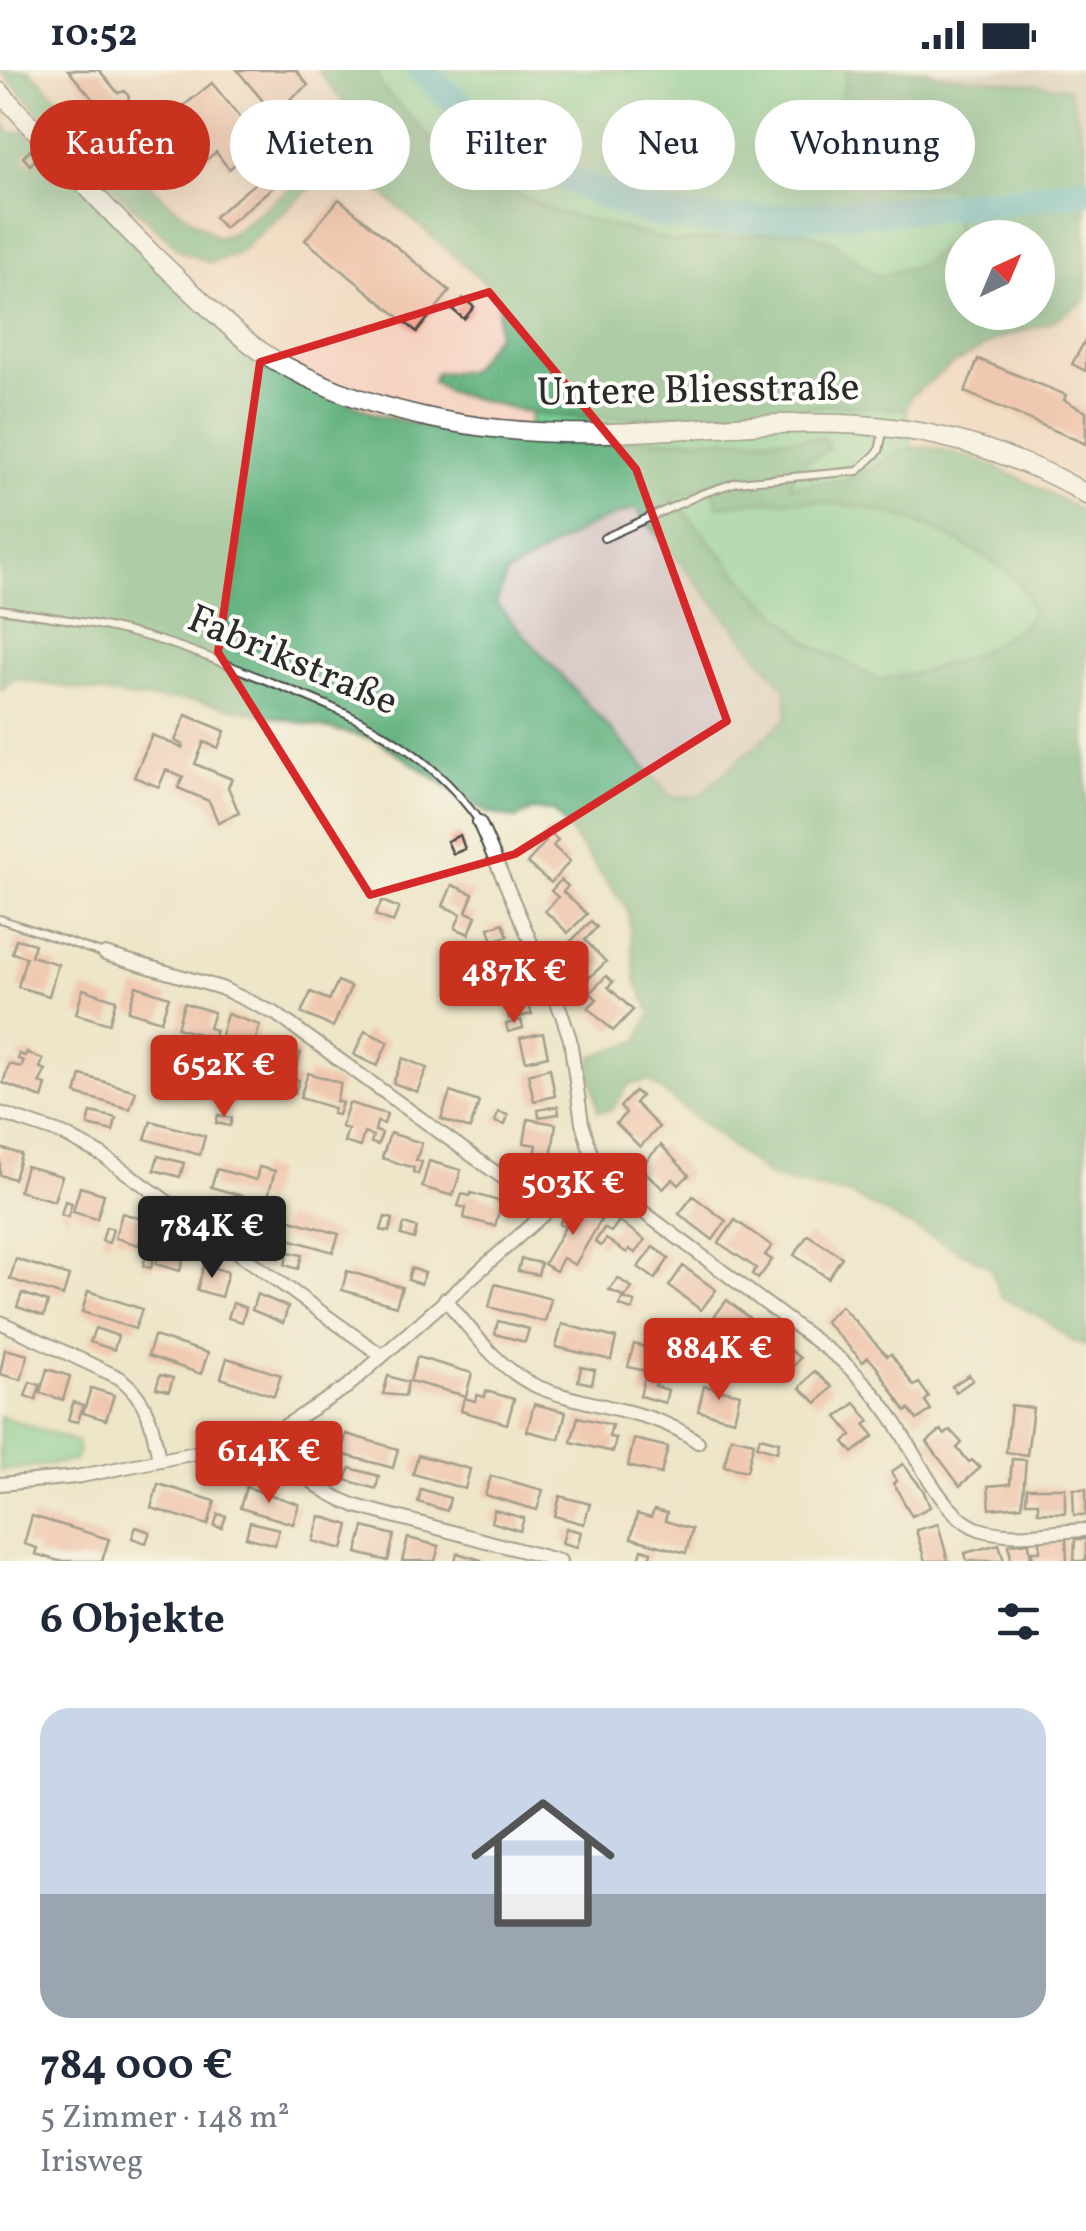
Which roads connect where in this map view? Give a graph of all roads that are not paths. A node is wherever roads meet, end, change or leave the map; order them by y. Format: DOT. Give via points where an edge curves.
graph roads {
  1 [pos="0,92"];
  2 [pos="885,426"];
  3 [pos="1086,495"];
  4 [pos="604,538"];
  5 [pos="0,609"];
  6 [pos="480,822"];
  7 [pos="0,920"];
  8 [pos="105,954"];
  9 [pos="0,1113"];
  10 [pos="597,1173"];
  11 [pos="544,1214"];
  12 [pos="445,1299"];
  13 [pos="0,1322"];
  14 [pos="380,1356"];
  15 [pos="276,1432"];
  16 [pos="698,1442"];
  17 [pos="159,1460"];
  18 [pos="0,1484"];
  19 [pos="1086,1530"];
  20 [pos="560,1561"];
  1 -- 2 [label="main road, Untere Bliesstraße" via="124,228 228,325 282,364 378,405 531,431"];
  2 -- 3 [label="main road, Untere Bliesstraße" via="992,450"];
  2 -- 4 [label="lane" via="879,451 858,471 737,482"];
  5 -- 6 [label="lane, Fabrikstraße" via="156,639 336,708 390,735 438,772"];
  6 -- 10 [label="street, Fabrikstraße" via="562,1012"];
  7 -- 8 [label="lane"];
  8 -- 11 [label="street" via="220,988 276,1014"];
  9 -- 14 [label="street" via="102,1155"];
  10 -- 11 [label="street"];
  10 -- 19 [label="street" via="867,1385 964,1522 1003,1534"];
  11 -- 12 [label="street"];
  12 -- 14 [label="street"];
  12 -- 16 [label="street" via="503,1362 536,1386 664,1422"];
  13 -- 17 [label="street" via="135,1390"];
  14 -- 15 [label="street"];
  15 -- 17 [label="street"];
  15 -- 20 [label="street" via="295,1468 327,1494"];
  17 -- 18 [label="street"];
}
